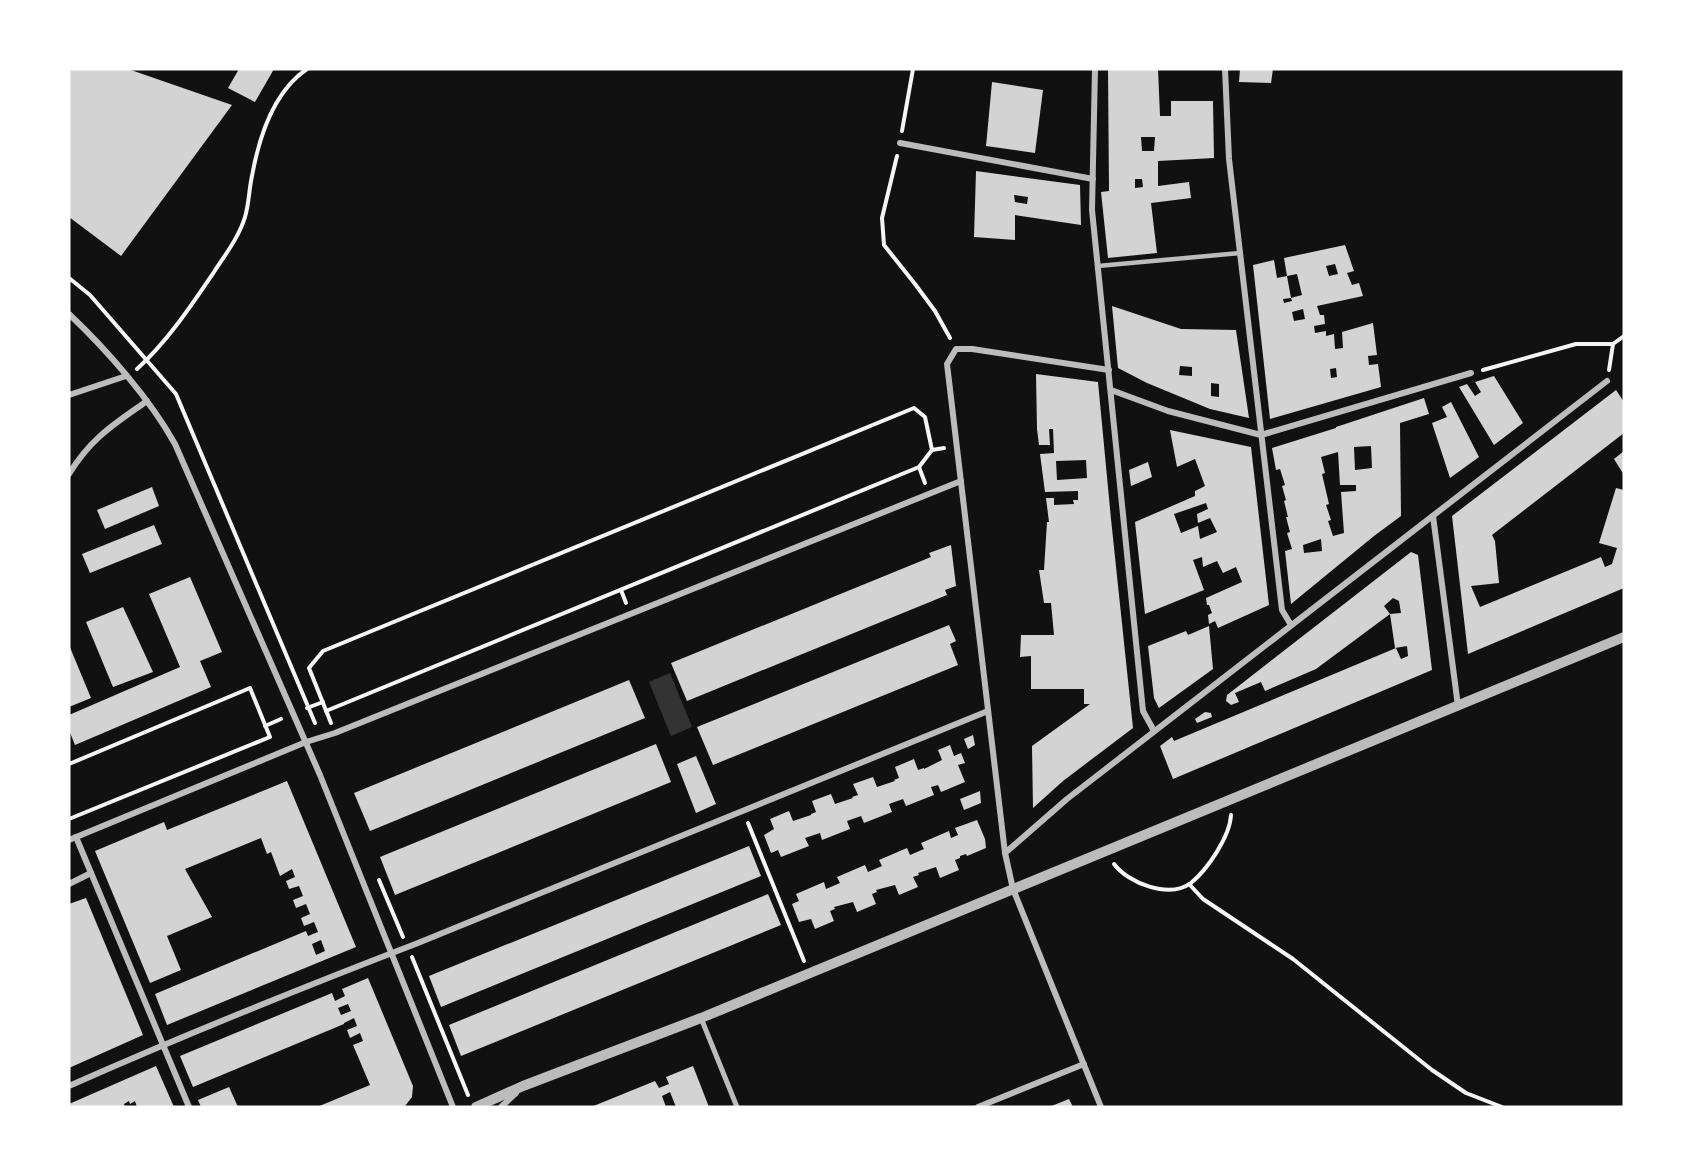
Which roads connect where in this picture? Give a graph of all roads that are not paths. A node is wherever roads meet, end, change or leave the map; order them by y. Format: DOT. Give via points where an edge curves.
graph roads {
  1 [pos="1095,69"];
  2 [pos="1225,69"];
  3 [pos="900,143"];
  4 [pos="1093,179"];
  5 [pos="1240,253"];
  6 [pos="1098,266"];
  7 [pos="69,314"];
  8 [pos="1108,370"];
  9 [pos="1471,373"];
  10 [pos="126,376"];
  11 [pos="1607,381"];
  12 [pos="1111,390"];
  13 [pos="69,395"];
  14 [pos="147,401"];
  15 [pos="1262,435"];
  16 [pos="69,474"];
  17 [pos="961,481"];
  18 [pos="1432,516"];
  19 [pos="1291,625"];
  20 [pos="1624,637"];
  21 [pos="1458,706"];
  22 [pos="988,711"];
  23 [pos="1154,731"];
  24 [pos="306,742"];
  25 [pos="73,838"];
  26 [pos="1005,853"];
  27 [pos="91,873"];
  28 [pos="69,884"];
  29 [pos="1013,889"];
  30 [pos="391,954"];
  31 [pos="701,1018"];
  32 [pos="163,1045"];
  33 [pos="1084,1064"];
  34 [pos="69,1086"];
  35 [pos="523,1086"];
  36 [pos="189,1107"];
  37 [pos="453,1107"];
  38 [pos="476,1107"];
  39 [pos="501,1107"];
  40 [pos="737,1107"];
  41 [pos="978,1107"];
  42 [pos="1101,1107"];
  1 -- 4 [label="street"];
  2 -- 5 [label="street" via="1229,159"];
  3 -- 4 [label="street"];
  4 -- 6 [label="street"];
  5 -- 6 [label="lane"];
  5 -- 15 [label="street"];
  6 -- 8 [label="street"];
  7 -- 10 [label="street"];
  8 -- 12 [label="street"];
  8 -- 17 [label="street" via="956,349 947,364"];
  9 -- 15 [label="street"];
  10 -- 13 [label="street"];
  10 -- 14 [label="street"];
  11 -- 18 [label="street"];
  12 -- 15 [label="street" via="1168,411"];
  12 -- 23 [label="street" via="1143,711"];
  14 -- 16 [label="street" via="87,447"];
  14 -- 24 [label="street" via="175,444"];
  15 -- 19 [label="street" via="1282,610"];
  17 -- 22 [label="street"];
  17 -- 24 [label="street"];
  18 -- 19 [label="street"];
  18 -- 21 [label="street"];
  19 -- 23 [label="street"];
  20 -- 21 [label="street"];
  21 -- 29 [label="street"];
  22 -- 26 [label="street"];
  22 -- 30 [label="street"];
  23 -- 26 [label="street" via="1067,798"];
  24 -- 25 [label="street"];
  24 -- 30 [label="street"];
  25 -- 27 [label="street"];
  26 -- 29 [label="street"];
  27 -- 28 [label="street"];
  27 -- 32 [label="street"];
  29 -- 31 [label="street"];
  29 -- 33 [label="street"];
  30 -- 32 [label="street"];
  30 -- 37 [label="street"];
  31 -- 35 [label="street"];
  31 -- 40 [label="street"];
  32 -- 34 [label="street"];
  32 -- 36 [label="street"];
  33 -- 41 [label="street"];
  33 -- 42 [label="street"];
  35 -- 38 [label="street"];
  35 -- 39 [label="street"];
}
